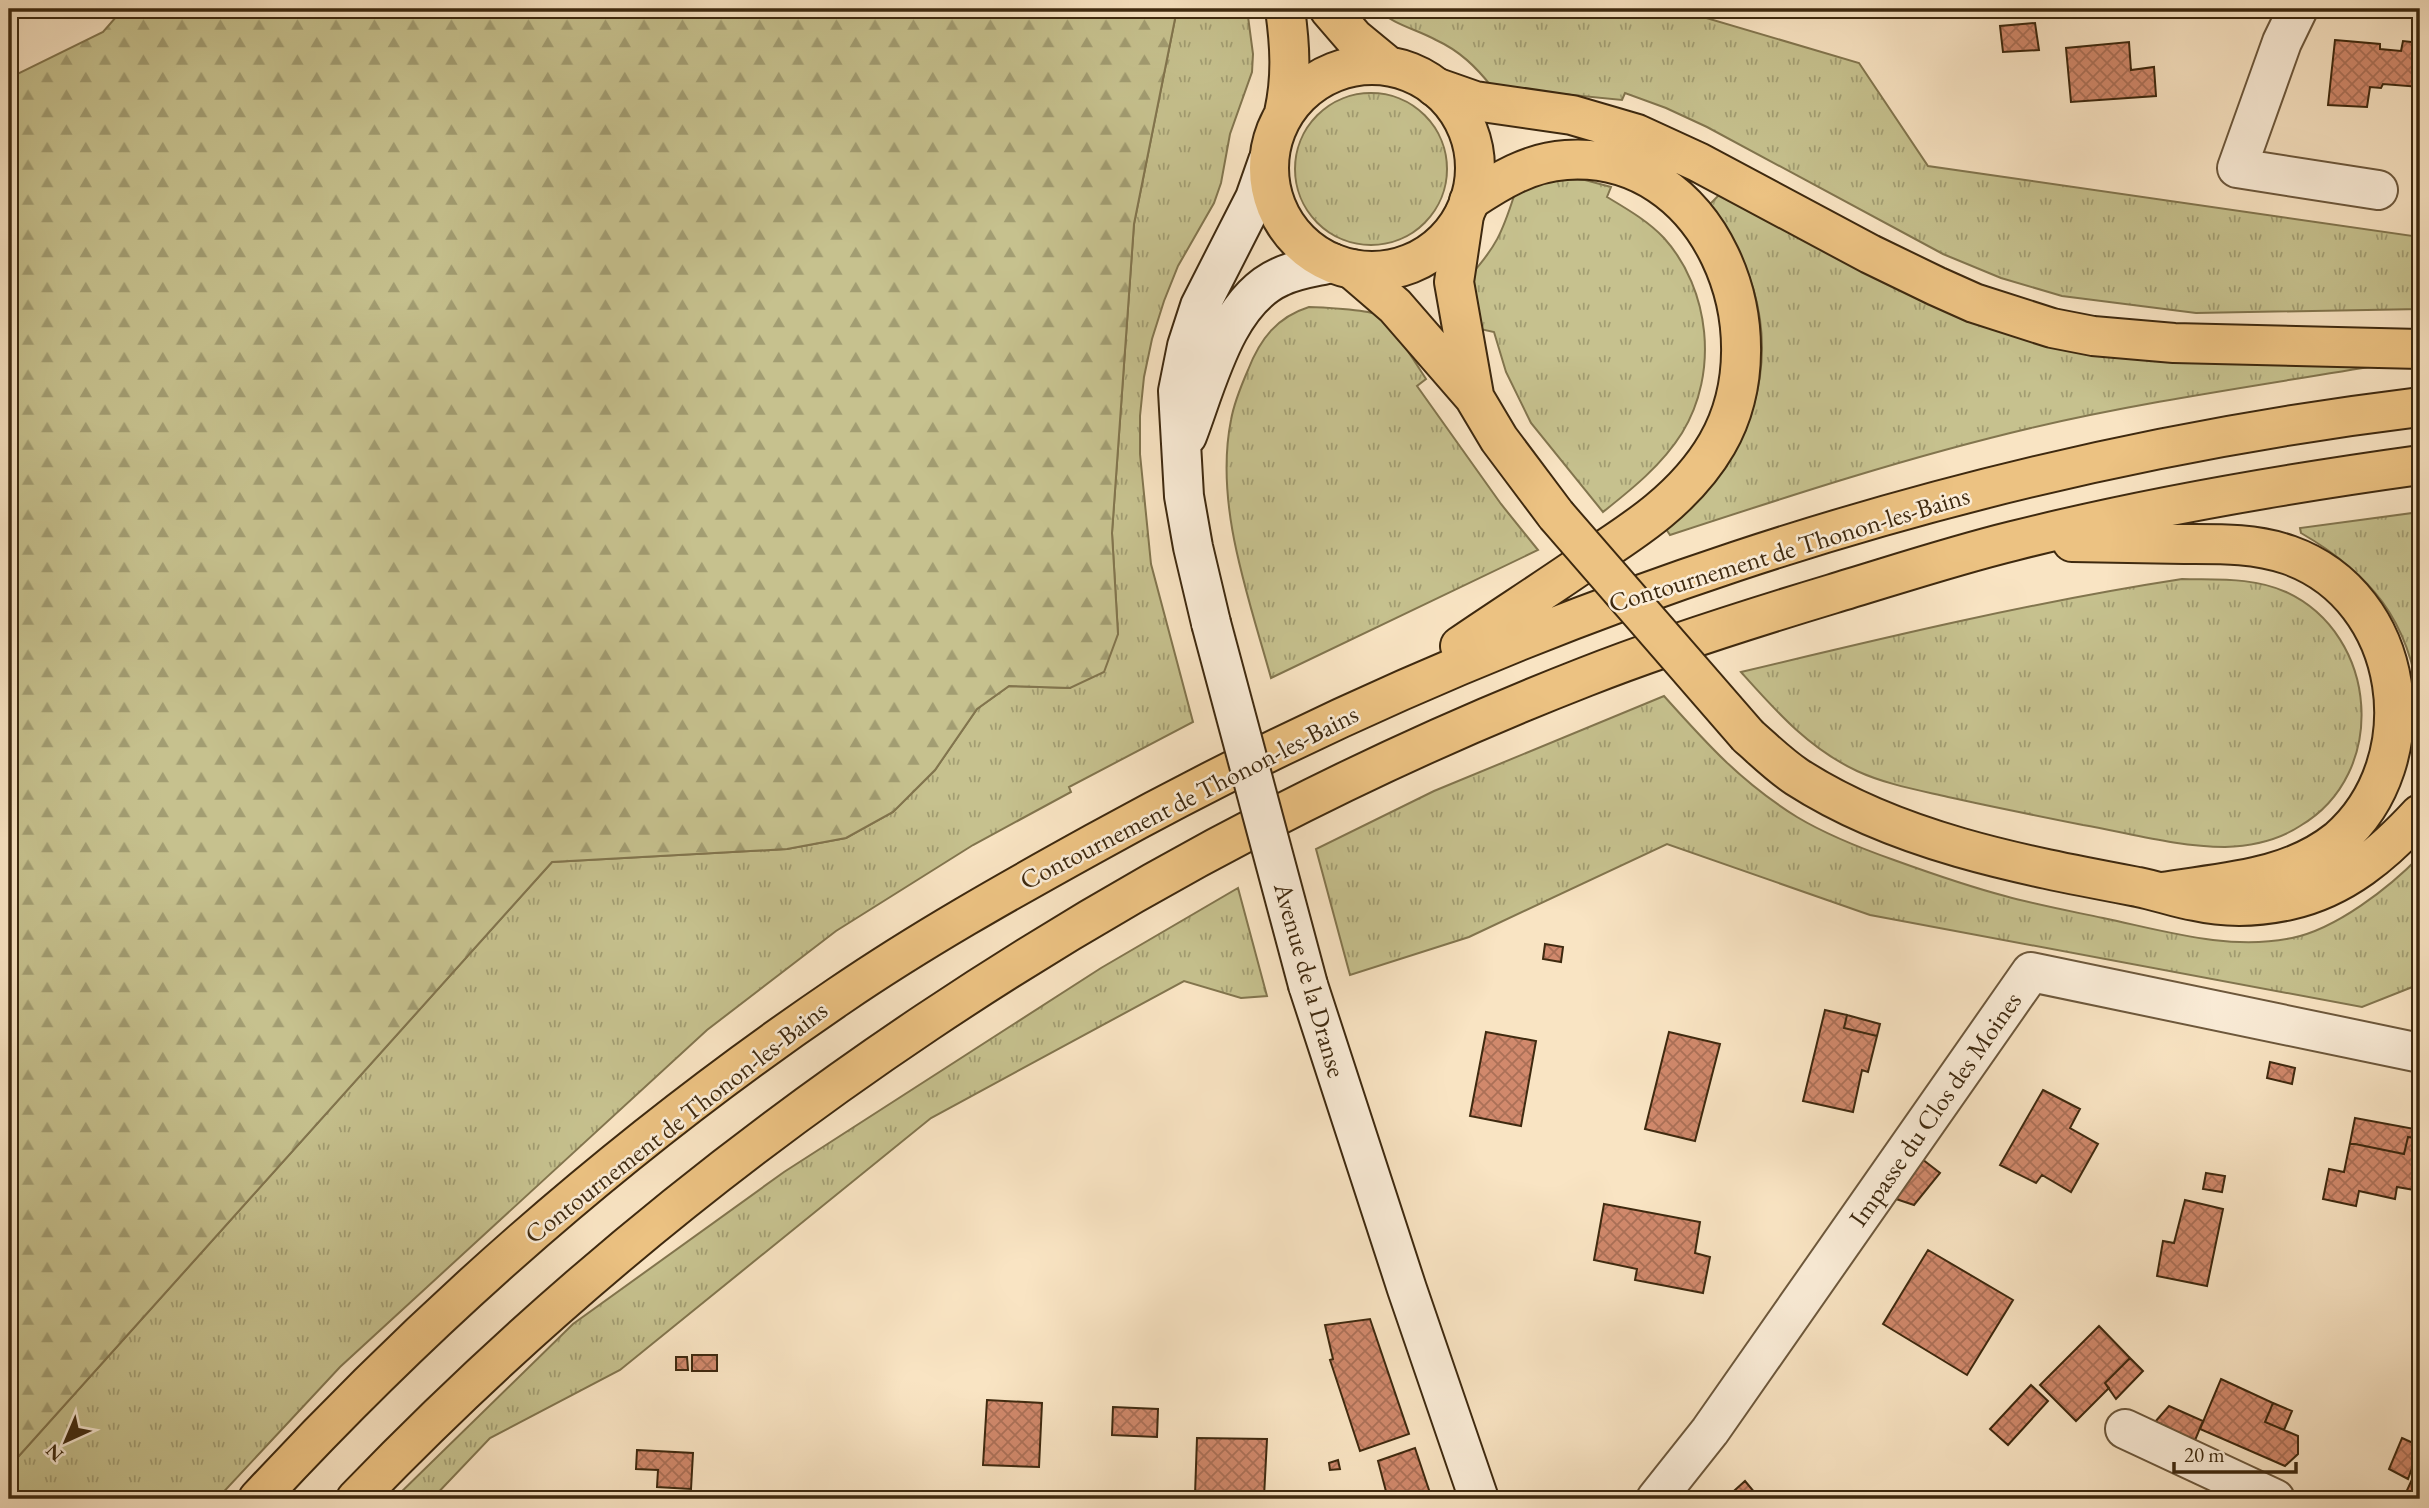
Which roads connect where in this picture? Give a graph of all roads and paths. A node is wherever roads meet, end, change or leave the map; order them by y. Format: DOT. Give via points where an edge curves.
graph roads {
  1 [pos="1285,9"];
  2 [pos="1329,9"];
  3 [pos="2298,9"];
  4 [pos="1388,66"];
  5 [pos="1435,87"];
  6 [pos="1284,113"];
  7 [pos="1268,161"];
  8 [pos="2378,190"];
  9 [pos="1466,208"];
  10 [pos="1342,266"];
  11 [pos="2420,349"];
  12 [pos="1474,397"];
  13 [pos="2420,407"];
  14 [pos="1181,451"];
  15 [pos="2420,466"];
  16 [pos="2010,542"];
  17 [pos="1379,700"];
  18 [pos="2420,814"];
  19 [pos="2162,892"];
  20 [pos="2420,1053"];
  21 [pos="2125,1429"];
  22 [pos="258,1499"];
  23 [pos="356,1499"];
  24 [pos="1479,1499"];
  25 [pos="1656,1499"];
  26 [pos="2275,1499"];
  1 -- 6 [label="main road" via="1291,61"];
  2 -- 4 [label="main road"];
  3 -- 8 [label="main road" via="2237,169"];
  4 -- 5 [label="main road"];
  4 -- 6 [label="main road" via="1354,66 1321,78"];
  5 -- 9 [label="main road" via="1454,106 1467,130 1475,165"];
  5 -- 11 [label="main road" via="1475,101 1572,115 1637,134 1937,286 2052,328 2174,343"];
  6 -- 7 [label="main road"];
  7 -- 10 [label="main road" via="1272,192 1284,222 1305,246"];
  7 -- 14 [label="main road, Avenue de la Dranse" via="1255,198 1200,306 1187,346 1178,391"];
  9 -- 10 [label="main road" via="1444,241 1417,261 1386,270"];
  9 -- 12 [label="main road" via="1454,282"];
  9 -- 17 [label="main road" via="1511,175 1565,160 1595,160 1657,184 1693,215 1724,262 1740,320 1738,382 1731,412 1702,468 1658,512"];
  10 -- 12 [label="main road" via="1395,306"];
  10 -- 14 [label="main road, Avenue de la Dranse" via="1279,277 1244,305 1220,349"];
  12 -- 19 [label="main road, bridge" via="1556,515 1748,736 1795,775 1832,798 1916,834"];
  13 -- 17 [label="main road, Contournement de Thonon-les-Bains" via="2110,458 1860,521 1616,602"];
  14 -- 24 [label="main road, Avenue de la Dranse, bridge" via="1187,517 1211,623 1308,985"];
  15 -- 16 [label="main road" via="2225,495"];
  16 -- 19 [label="main road" via="2261,546 2319,569 2365,612 2382,639 2393,668 2398,731 2391,762 2361,817 2339,839 2285,870"];
  16 -- 23 [label="main road" via="1724,627 1587,676 1319,794 1204,853 1002,975 744,1153 530,1330"];
  17 -- 22 [label="main road, Contournement de Thonon-les-Bains" via="1265,752 1151,812 972,911 840,995 710,1089 557,1210 435,1321"];
  18 -- 19 [label="main road" via="2378,856 2351,875 2291,900 2226,906"];
  20 -- 25 [label="main road, Impasse du Clos des Moines" via="2031,972 1710,1431"];
  21 -- 26 [label="main road"];
}
